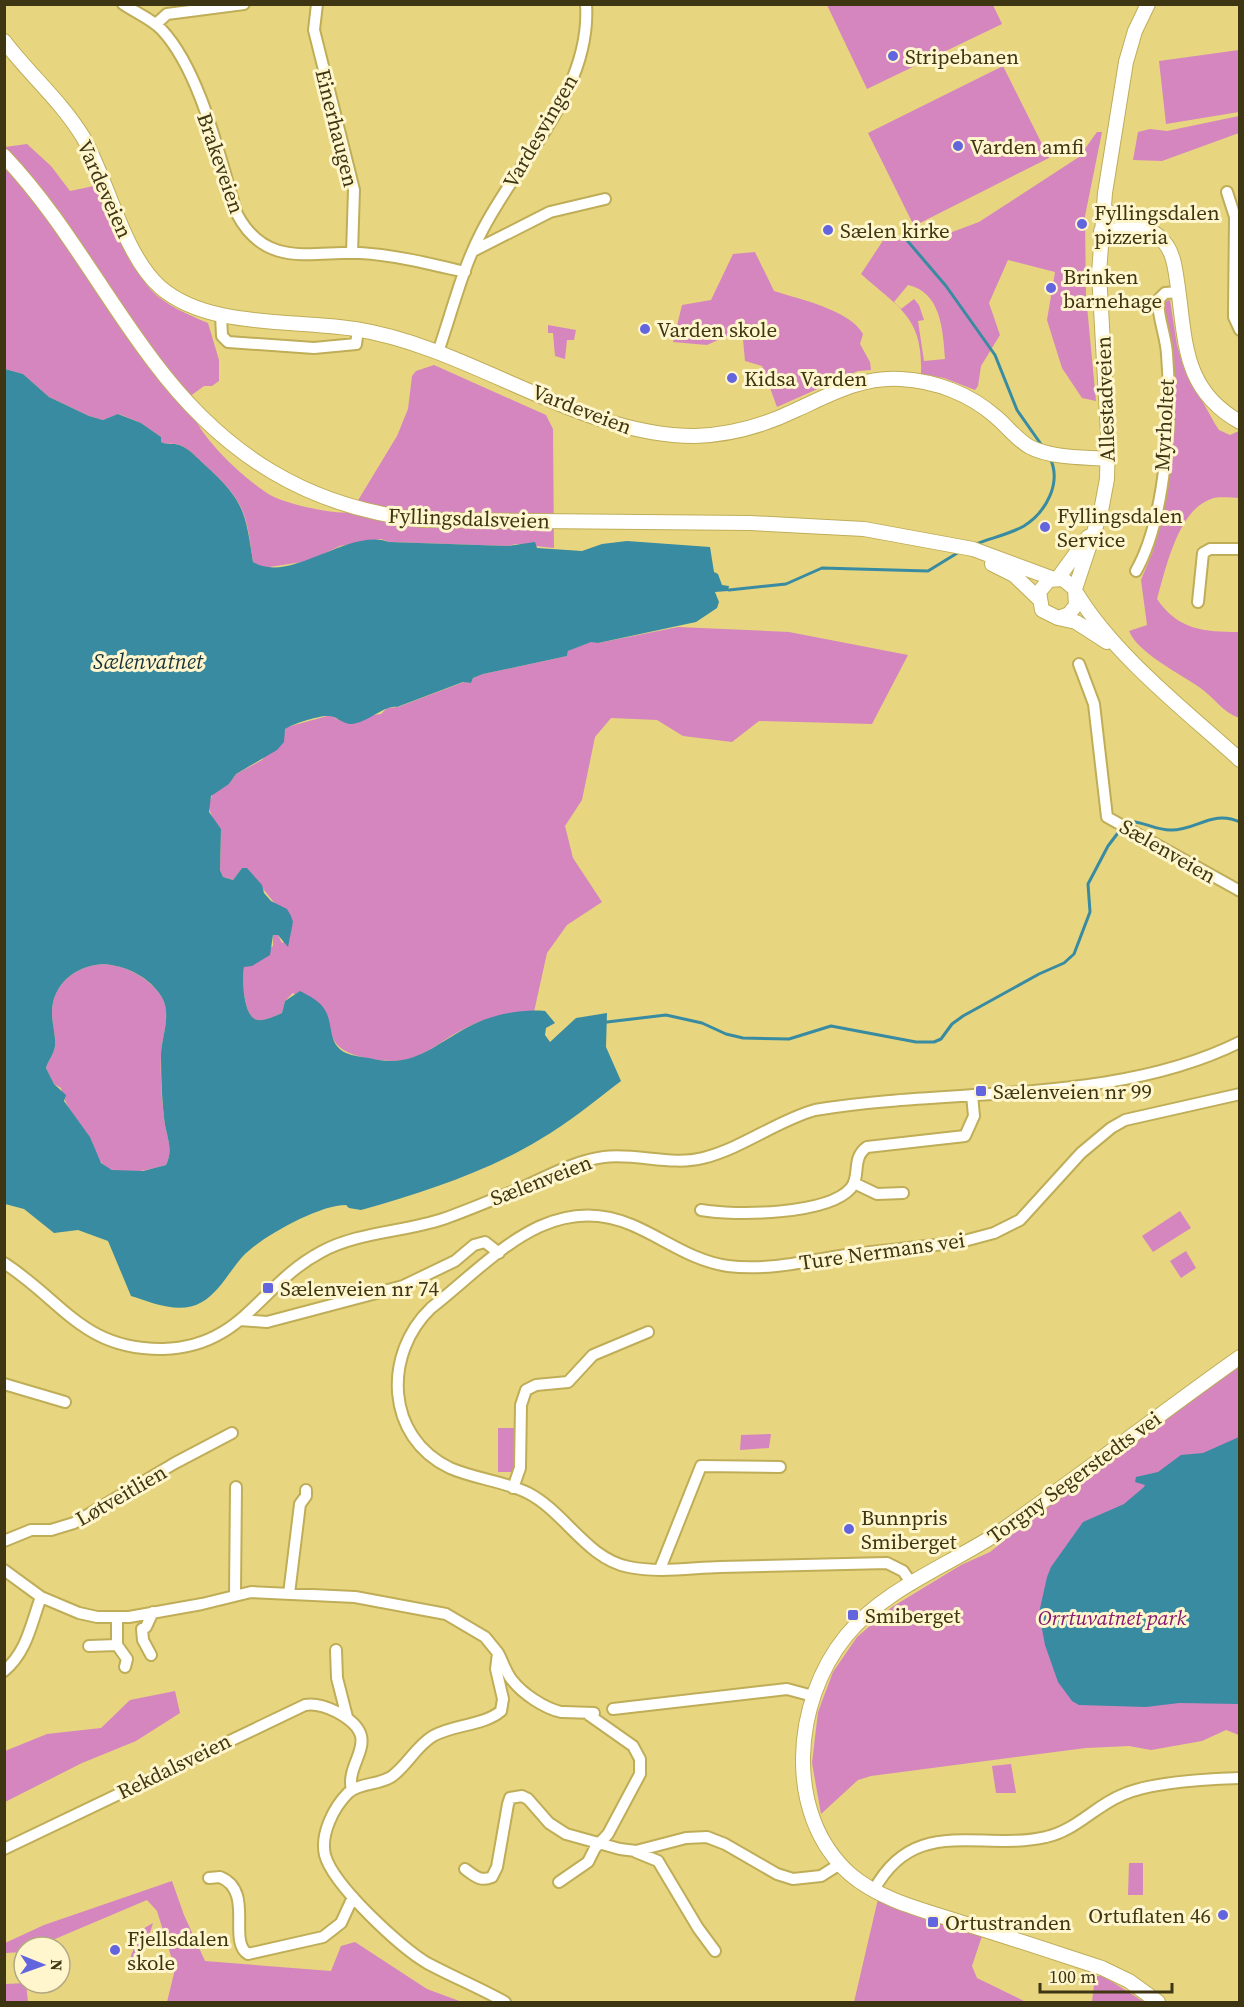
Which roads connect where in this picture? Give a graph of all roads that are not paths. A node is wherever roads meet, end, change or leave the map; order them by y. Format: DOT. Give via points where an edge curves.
graph roads {
  1 [pos="123,4"];
  2 [pos="244,4"];
  3 [pos="316,4"];
  4 [pos="586,4"];
  5 [pos="1148,4"];
  6 [pos="156,24"];
  7 [pos="4,41"];
  8 [pos="4,156"];
  9 [pos="1227,192"];
  10 [pos="605,199"];
  11 [pos="1103,209"];
  12 [pos="1147,229"];
  13 [pos="1101,231"];
  14 [pos="473,251"];
  15 [pos="352,253"];
  16 [pos="465,272"];
  17 [pos="1179,292"];
  18 [pos="221,315"];
  19 [pos="358,329"];
  20 [pos="1239,330"];
  21 [pos="438,352"];
  22 [pos="1239,422"];
  23 [pos="1108,459"];
  24 [pos="1093,531"];
  25 [pos="947,543"];
  26 [pos="1239,549"];
  27 [pos="1136,571"];
  28 [pos="1056,579"];
  29 [pos="1076,592"];
  30 [pos="1038,598"];
  31 [pos="1198,602"];
  32 [pos="1058,618"];
  33 [pos="1126,654"];
  34 [pos="1079,664"];
  35 [pos="1239,760"];
  36 [pos="1239,891"];
  37 [pos="1239,1042"];
  38 [pos="1239,1094"];
  39 [pos="972,1095"];
  40 [pos="854,1183"];
  41 [pos="903,1193"];
  42 [pos="701,1210"];
  43 [pos="499,1253"];
  44 [pos="4,1263"];
  45 [pos="240,1320"];
  46 [pos="648,1332"];
  47 [pos="1239,1357"];
  48 [pos="4,1384"];
  49 [pos="64,1402"];
  50 [pos="232,1433"];
  51 [pos="780,1467"];
  52 [pos="236,1487"];
  53 [pos="513,1488"];
  54 [pos="306,1490"];
  55 [pos="4,1541"];
  56 [pos="660,1569"];
  57 [pos="4,1570"];
  58 [pos="912,1584"];
  59 [pos="235,1594"];
  60 [pos="289,1594"];
  61 [pos="41,1597"];
  62 [pos="153,1612"];
  63 [pos="117,1618"];
  64 [pos="117,1645"];
  65 [pos="89,1646"];
  66 [pos="336,1650"];
  67 [pos="498,1653"];
  68 [pos="151,1655"];
  69 [pos="125,1667"];
  70 [pos="4,1671"];
  71 [pos="813,1696"];
  72 [pos="613,1709"];
  73 [pos="347,1717"];
  74 [pos="1239,1778"];
  75 [pos="352,1790"];
  76 [pos="601,1843"];
  77 [pos="4,1849"];
  78 [pos="636,1851"];
  79 [pos="840,1864"];
  80 [pos="465,1869"];
  81 [pos="208,1878"];
  82 [pos="559,1882"];
  83 [pos="874,1890"];
  84 [pos="353,1897"];
  85 [pos="716,1951"];
  86 [pos="505,2002"];
  87 [pos="1158,2002"];
  1 -- 6 [label="street, Brakeveien"];
  2 -- 6 [label="street" via="167,14"];
  3 -- 15 [label="street, Einerhaugen" via="315,38 354,190"];
  4 -- 14 [label="street, Vardesvingen" via="584,45 574,74"];
  5 -- 11 [label="main road, Allestadveien" via="1132,40"];
  6 -- 15 [label="street, Brakeveien" via="171,42 197,92 241,222 264,244 283,253"];
  7 -- 18 [label="main road, Vardeveien" via="75,124 146,272 174,298 190,307"];
  8 -- 25 [label="main road, Fyllingsdalsveien" via="50,210 154,362 193,408 247,456 319,496 379,514 423,520 814,525 884,531"];
  9 -- 20 [label="street" via="1235,217 1234,317"];
  10 -- 14 [label="street, Vardesvingen" via="550,212"];
  11 -- 12 [label="main road"];
  11 -- 13 [label="main road, Allestadveien"];
  12 -- 13 [label="main road"];
  12 -- 17 [label="main road, Myrholtet" via="1160,237 1170,251"];
  13 -- 23 [label="main road, Allestadveien" via="1100,301"];
  14 -- 16 [label="street, Vardesvingen"];
  15 -- 16 [label="street, Brakeveien"];
  16 -- 21 [label="street, Vardesvingen"];
  17 -- 22 [label="main road, Myrholtet" via="1185,345 1195,377 1214,404"];
  17 -- 27 [label="street, Myrholtet" via="1165,293 1158,300 1167,355 1166,446 1153,534"];
  18 -- 19 [label="main road, Vardeveien"];
  18 -- 19 [label="street" via="222,336 228,342 314,348 356,344"];
  19 -- 21 [label="main road, Vardeveien"];
  21 -- 23 [label="main road, Vardeveien" via="612,423 668,435 697,436 746,429 862,383 890,379 920,381 949,389 981,405 1035,449"];
  23 -- 24 [label="main road, Allestadveien" via="1105,493"];
  24 -- 28 [label="main road, Allestadveien"];
  24 -- 29 [label="main road, Allestadveien"];
  25 -- 28 [label="main road, Fyllingsdalsveien"];
  25 -- 30 [label="main road, Fyllingsdalsveien" via="1014,575"];
  26 -- 31 [label="street" via="1210,549 1203,553"];
  28 -- 29 [label="main road" via="1068,581"];
  28 -- 30 [label="main road" via="1042,587"];
  29 -- 32 [label="main road" via="1074,610"];
  29 -- 33 [label="main road" via="1092,618"];
  30 -- 32 [label="main road" via="1046,614"];
  32 -- 33 [label="main road" via="1076,622"];
  33 -- 35 [label="main road"];
  34 -- 36 [label="street, Sælenveien" via="1094,704 1107,818"];
  37 -- 39 [label="street, Sælenveien" via="1186,1066 1147,1075"];
  38 -- 43 [label="street, Ture Nermans vei" via="1125,1120 1081,1153 1020,1220 994,1233 964,1241 771,1266 730,1266 687,1254 612,1218 572,1215 532,1228"];
  39 -- 40 [label="street" via="974,1116 965,1136 867,1147 856,1162"];
  39 -- 45 [label="street, Sælenveien" via="816,1110 702,1158 619,1156 586,1161 443,1219 321,1251 296,1268"];
  40 -- 41 [label="street" via="877,1194"];
  40 -- 42 [label="street" via="835,1199 791,1209 718,1213"];
  43 -- 45 [label="street" via="485,1242 420,1280 384,1292 267,1322"];
  43 -- 53 [label="street, Ture Nermans vei" via="421,1317 402,1352 396,1384 400,1409 408,1425 420,1445 436,1460 470,1476"];
  44 -- 45 [label="street, Sælenveien" via="34,1283 81,1326 105,1340 161,1349 193,1346 227,1332"];
  46 -- 53 [label="street" via="592,1355 568,1382 536,1385 526,1390 521,1405 520,1468"];
  47 -- 58 [label="main road, Torgny Segerstedts vei" via="1003,1529"];
  48 -- 49 [label="street"];
  50 -- 55 [label="street, Løtveitlien" via="74,1523 51,1530 31,1530"];
  51 -- 56 [label="street" via="701,1466"];
  52 -- 59 [label="street"];
  53 -- 56 [label="street, Ture Nermans vei" via="527,1492 552,1510 604,1558 624,1566"];
  54 -- 60 [label="street" via="300,1504"];
  56 -- 58 [label="street, Ture Nermans vei" via="888,1563 903,1571"];
  57 -- 61 [label="street"];
  58 -- 71 [label="main road, Torgny Segerstedts vei" via="880,1604 847,1635 827,1664"];
  59 -- 60 [label="street"];
  59 -- 62 [label="street"];
  60 -- 67 [label="street" via="355,1597 446,1614 485,1637"];
  61 -- 63 [label="street" via="79,1613"];
  61 -- 70 [label="street" via="26,1644"];
  62 -- 63 [label="street"];
  62 -- 68 [label="street" via="142,1629"];
  63 -- 64 [label="street"];
  64 -- 65 [label="street"];
  64 -- 69 [label="street" via="128,1659"];
  66 -- 73 [label="street" via="337,1678"];
  67 -- 75 [label="street" via="501,1711 433,1736 391,1777"];
  67 -- 76 [label="street" via="509,1676 539,1703 562,1712 595,1713 633,1746 641,1765 638,1780"];
  71 -- 72 [label="street" via="786,1689"];
  71 -- 79 [label="main road, Torgny Segerstedts vei" via="803,1750 806,1788 815,1825"];
  73 -- 75 [label="street" via="357,1730 362,1750 351,1778"];
  73 -- 77 [label="street, Rekdalsveien" via="317,1705 304,1705"];
  74 -- 83 [label="street" via="1202,1780 1124,1794 1047,1837 946,1839 928,1843 901,1857"];
  75 -- 84 [label="street" via="334,1814 323,1840 328,1863"];
  76 -- 78 [label="street"];
  76 -- 80 [label="street" via="560,1831 528,1799 515,1796 508,1804 492,1877 479,1879"];
  76 -- 82 [label="street" via="585,1866"];
  78 -- 79 [label="street" via="686,1838 707,1837 777,1875 793,1879 820,1876"];
  78 -- 85 [label="street" via="658,1861"];
  79 -- 83 [label="main road, Torgny Segerstedts vei"];
  81 -- 84 [label="street" via="220,1877 233,1885 239,1905 241,1943 248,1954 323,1937 341,1923"];
  83 -- 87 [label="main road, Torgny Segerstedts vei" via="908,1905 1102,1968 1129,1980"];
  84 -- 86 [label="street" via="427,1963"];
}
